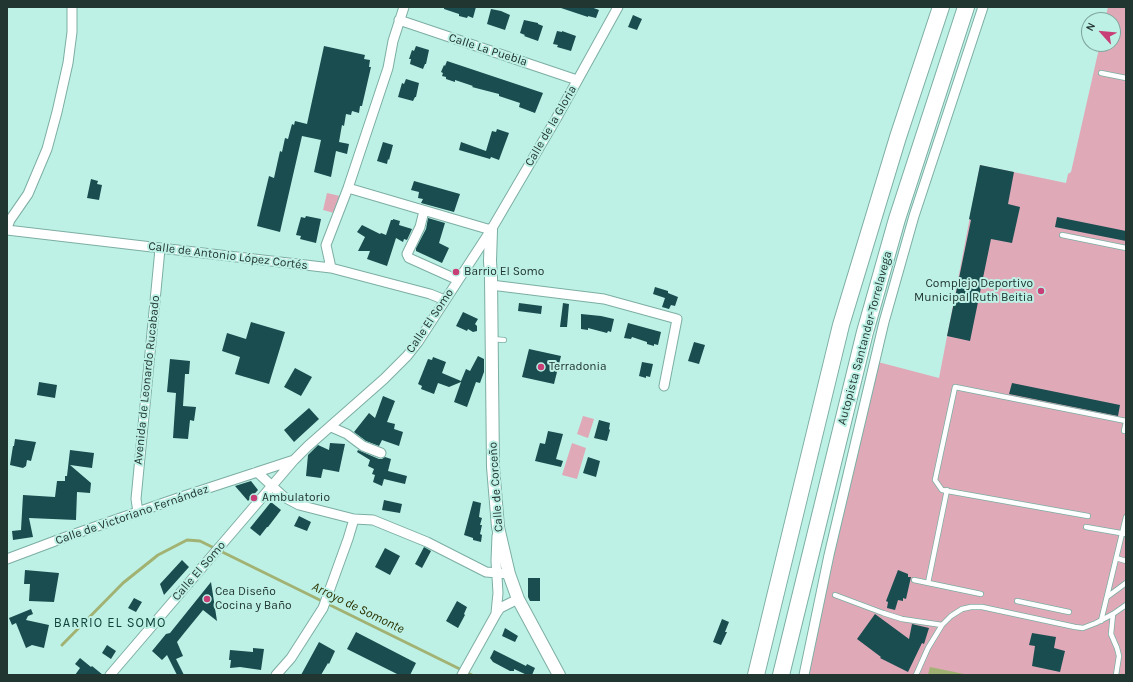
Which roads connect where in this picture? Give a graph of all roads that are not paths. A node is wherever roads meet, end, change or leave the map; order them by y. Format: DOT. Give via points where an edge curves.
graph roads {
  1 [pos="72,7"];
  2 [pos="404,7"];
  3 [pos="618,7"];
  4 [pos="941,7"];
  5 [pos="966,7"];
  6 [pos="983,7"];
  7 [pos="399,20"];
  8 [pos="1101,73"];
  9 [pos="1126,78"];
  10 [pos="577,80"];
  11 [pos="348,188"];
  12 [pos="424,211"];
  13 [pos="7,229"];
  14 [pos="491,230"];
  15 [pos="1062,235"];
  16 [pos="482,244"];
  17 [pos="1126,248"];
  18 [pos="160,249"];
  19 [pos="490,261"];
  20 [pos="331,268"];
  21 [pos="458,280"];
  22 [pos="492,285"];
  23 [pos="445,300"];
  24 [pos="664,386"];
  25 [pos="1126,422"];
  26 [pos="331,427"];
  27 [pos="1126,431"];
  28 [pos="381,453"];
  29 [pos="294,460"];
  30 [pos="257,472"];
  31 [pos="272,486"];
  32 [pos="947,490"];
  33 [pos="138,512"];
  34 [pos="1088,516"];
  35 [pos="1126,517"];
  36 [pos="354,519"];
  37 [pos="1086,527"];
  38 [pos="1124,534"];
  39 [pos="1116,558"];
  40 [pos="7,560"];
  41 [pos="1126,561"];
  42 [pos="502,577"];
  43 [pos="914,580"];
  44 [pos="928,583"];
  45 [pos="1126,583"];
  46 [pos="516,594"];
  47 [pos="981,594"];
  48 [pos="835,595"];
  49 [pos="1107,597"];
  50 [pos="1016,601"];
  51 [pos="1126,605"];
  52 [pos="1069,612"];
  53 [pos="496,614"];
  54 [pos="1113,614"];
  55 [pos="1101,621"];
  56 [pos="942,625"];
  57 [pos="110,675"];
  58 [pos="276,675"];
  59 [pos="462,675"];
  60 [pos="559,675"];
  61 [pos="756,675"];
  62 [pos="781,675"];
  63 [pos="804,675"];
  64 [pos="916,675"];
  65 [pos="1116,675"];
  1 -- 13 [label="street" via="68,63 53,127 28,194 10,220"];
  2 -- 7 [label="street"];
  3 -- 10 [label="street, Calle de la Gloria"];
  4 -- 61 [label="highway, Autopista Santander-Torrelavega" via="898,137 841,325"];
  5 -- 62 [label="highway, Autopista Santander-Torrelavega" via="897,219 865,332"];
  6 -- 63 [label="street" via="914,216 884,322 829,555"];
  7 -- 10 [label="street, Calle La Puebla"];
  7 -- 11 [label="street" via="388,68"];
  8 -- 9 [label="lane"];
  10 -- 14 [label="street, Calle de la Gloria"];
  11 -- 12 [label="street"];
  11 -- 20 [label="street" via="326,245"];
  12 -- 14 [label="street"];
  12 -- 21 [label="street, Calle El Somo" via="420,227 407,254 409,258"];
  13 -- 18 [label="street, Calle de Antonio López Cortés"];
  14 -- 16 [label="street, Calle de la Gloria"];
  14 -- 19 [label="main road, Calle de Corceño"];
  15 -- 17 [label="lane"];
  16 -- 19 [label="main road, Calle de Corceño"];
  16 -- 21 [label="street, Calle El Somo"];
  18 -- 20 [label="street, Calle de Antonio López Cortés"];
  18 -- 33 [label="street, Avenida de Leonardo Rucabado" via="136,499"];
  19 -- 22 [label="main road, Calle de Corceño"];
  20 -- 23 [label="street, Calle de Antonio López Cortés"];
  21 -- 23 [label="street, Calle El Somo"];
  22 -- 24 [label="street" via="604,298 677,320"];
  22 -- 42 [label="main road, Calle de Corceño" via="498,340 493,467"];
  23 -- 26 [label="street, Calle El Somo" via="407,356"];
  25 -- 27 [label="lane"];
  25 -- 32 [label="lane" via="955,387 935,480 942,490"];
  26 -- 28 [label="street" via="347,434 363,446"];
  26 -- 29 [label="street, Calle El Somo"];
  29 -- 30 [label="street, Calle de Victoriano Fernández"];
  29 -- 31 [label="street, Calle El Somo"];
  30 -- 31 [label="street"];
  30 -- 33 [label="street, Calle de Victoriano Fernández"];
  31 -- 36 [label="street" via="298,505"];
  31 -- 57 [label="street, Calle El Somo"];
  32 -- 34 [label="lane"];
  32 -- 44 [label="lane"];
  33 -- 40 [label="street, Calle de Victoriano Fernández"];
  35 -- 38 [label="lane"];
  36 -- 42 [label="street" via="373,520"];
  36 -- 58 [label="street" via="323,608 291,658"];
  37 -- 38 [label="lane"];
  38 -- 39 [label="lane"];
  39 -- 41 [label="lane"];
  39 -- 49 [label="lane"];
  42 -- 46 [label="main road, Calle de Corceño"];
  42 -- 53 [label="street"];
  43 -- 44 [label="lane"];
  44 -- 47 [label="lane"];
  45 -- 49 [label="lane"];
  46 -- 53 [label="street"];
  46 -- 60 [label="main road, Calle de Corceño"];
  48 -- 56 [label="lane" via="884,614"];
  49 -- 55 [label="lane"];
  50 -- 52 [label="lane"];
  51 -- 54 [label="lane"];
  53 -- 59 [label="street"];
  54 -- 55 [label="lane"];
  54 -- 65 [label="lane" via="1111,634 1119,656"];
  55 -- 56 [label="lane" via="1083,628 971,606 950,616"];
  56 -- 64 [label="lane"];
}
